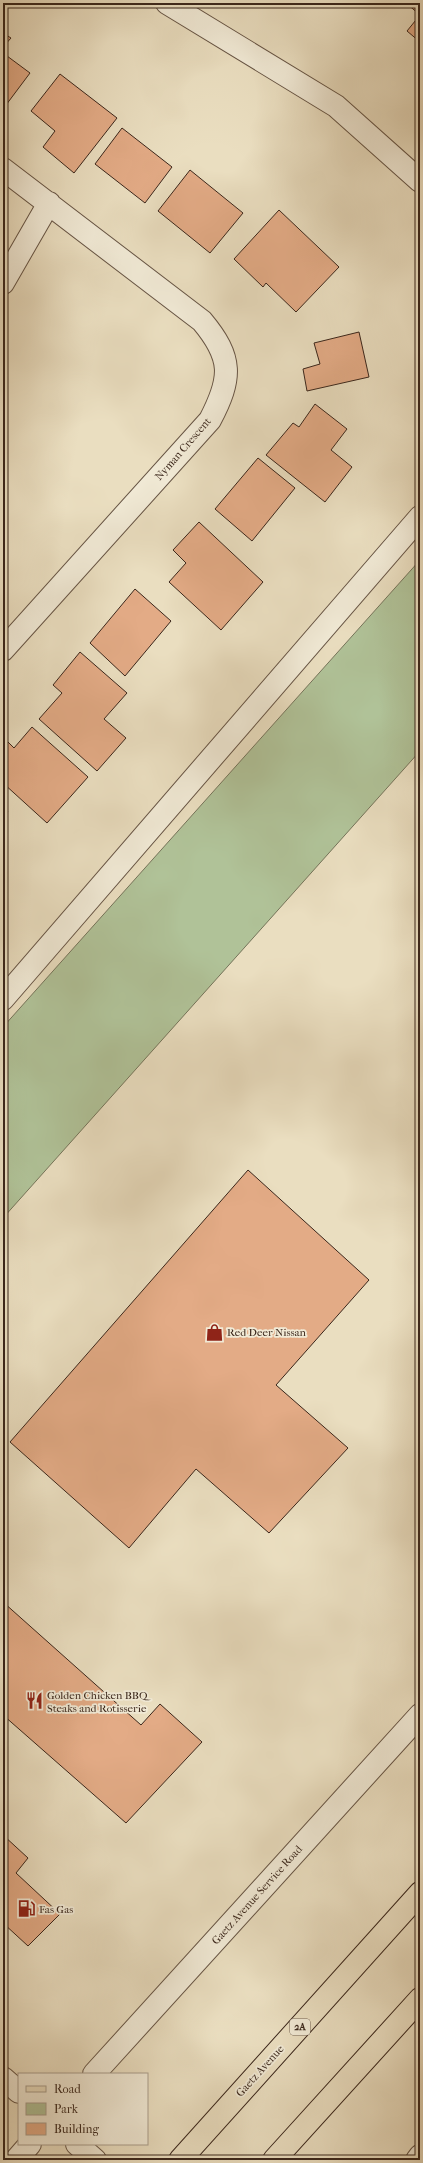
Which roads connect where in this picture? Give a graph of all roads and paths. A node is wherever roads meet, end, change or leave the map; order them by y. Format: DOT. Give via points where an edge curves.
graph roads {
  1 [pos="167,3"];
  2 [pos="3,169"];
  3 [pos="420,181"];
  4 [pos="49,203"];
  5 [pos="3,283"];
  6 [pos="420,517"];
  7 [pos="3,650"];
  8 [pos="3,999"];
  9 [pos="420,1715"];
  10 [pos="420,1893"];
  11 [pos="420,1999"];
  12 [pos="95,2073"];
  13 [pos="3,2078"];
  14 [pos="18,2091"];
  15 [pos="29,2145"];
  16 [pos="78,2145"];
  17 [pos="420,2156"];
  18 [pos="16,2160"];
  19 [pos="95,2160"];
  20 [pos="180,2160"];
  21 [pos="274,2160"];
  22 [pos="417,2160"];
  1 -- 3 [label="street" via="336,106"];
  2 -- 4 [label="street, Nyman Crescent"];
  4 -- 5 [label="street"];
  4 -- 7 [label="street, Nyman Crescent" via="202,321 216,338 222,351 226,380 221,399 210,420"];
  6 -- 8 [label="street"];
  9 -- 12 [label="street, Gaetz Avenue Service Road"];
  10 -- 20 [label="main road, Gaetz Avenue / 2A"];
  11 -- 21 [label="main road"];
  13 -- 14 [label="street"];
  15 -- 18 [label="street"];
  16 -- 19 [label="street"];
  17 -- 22 [label="street"];
}
